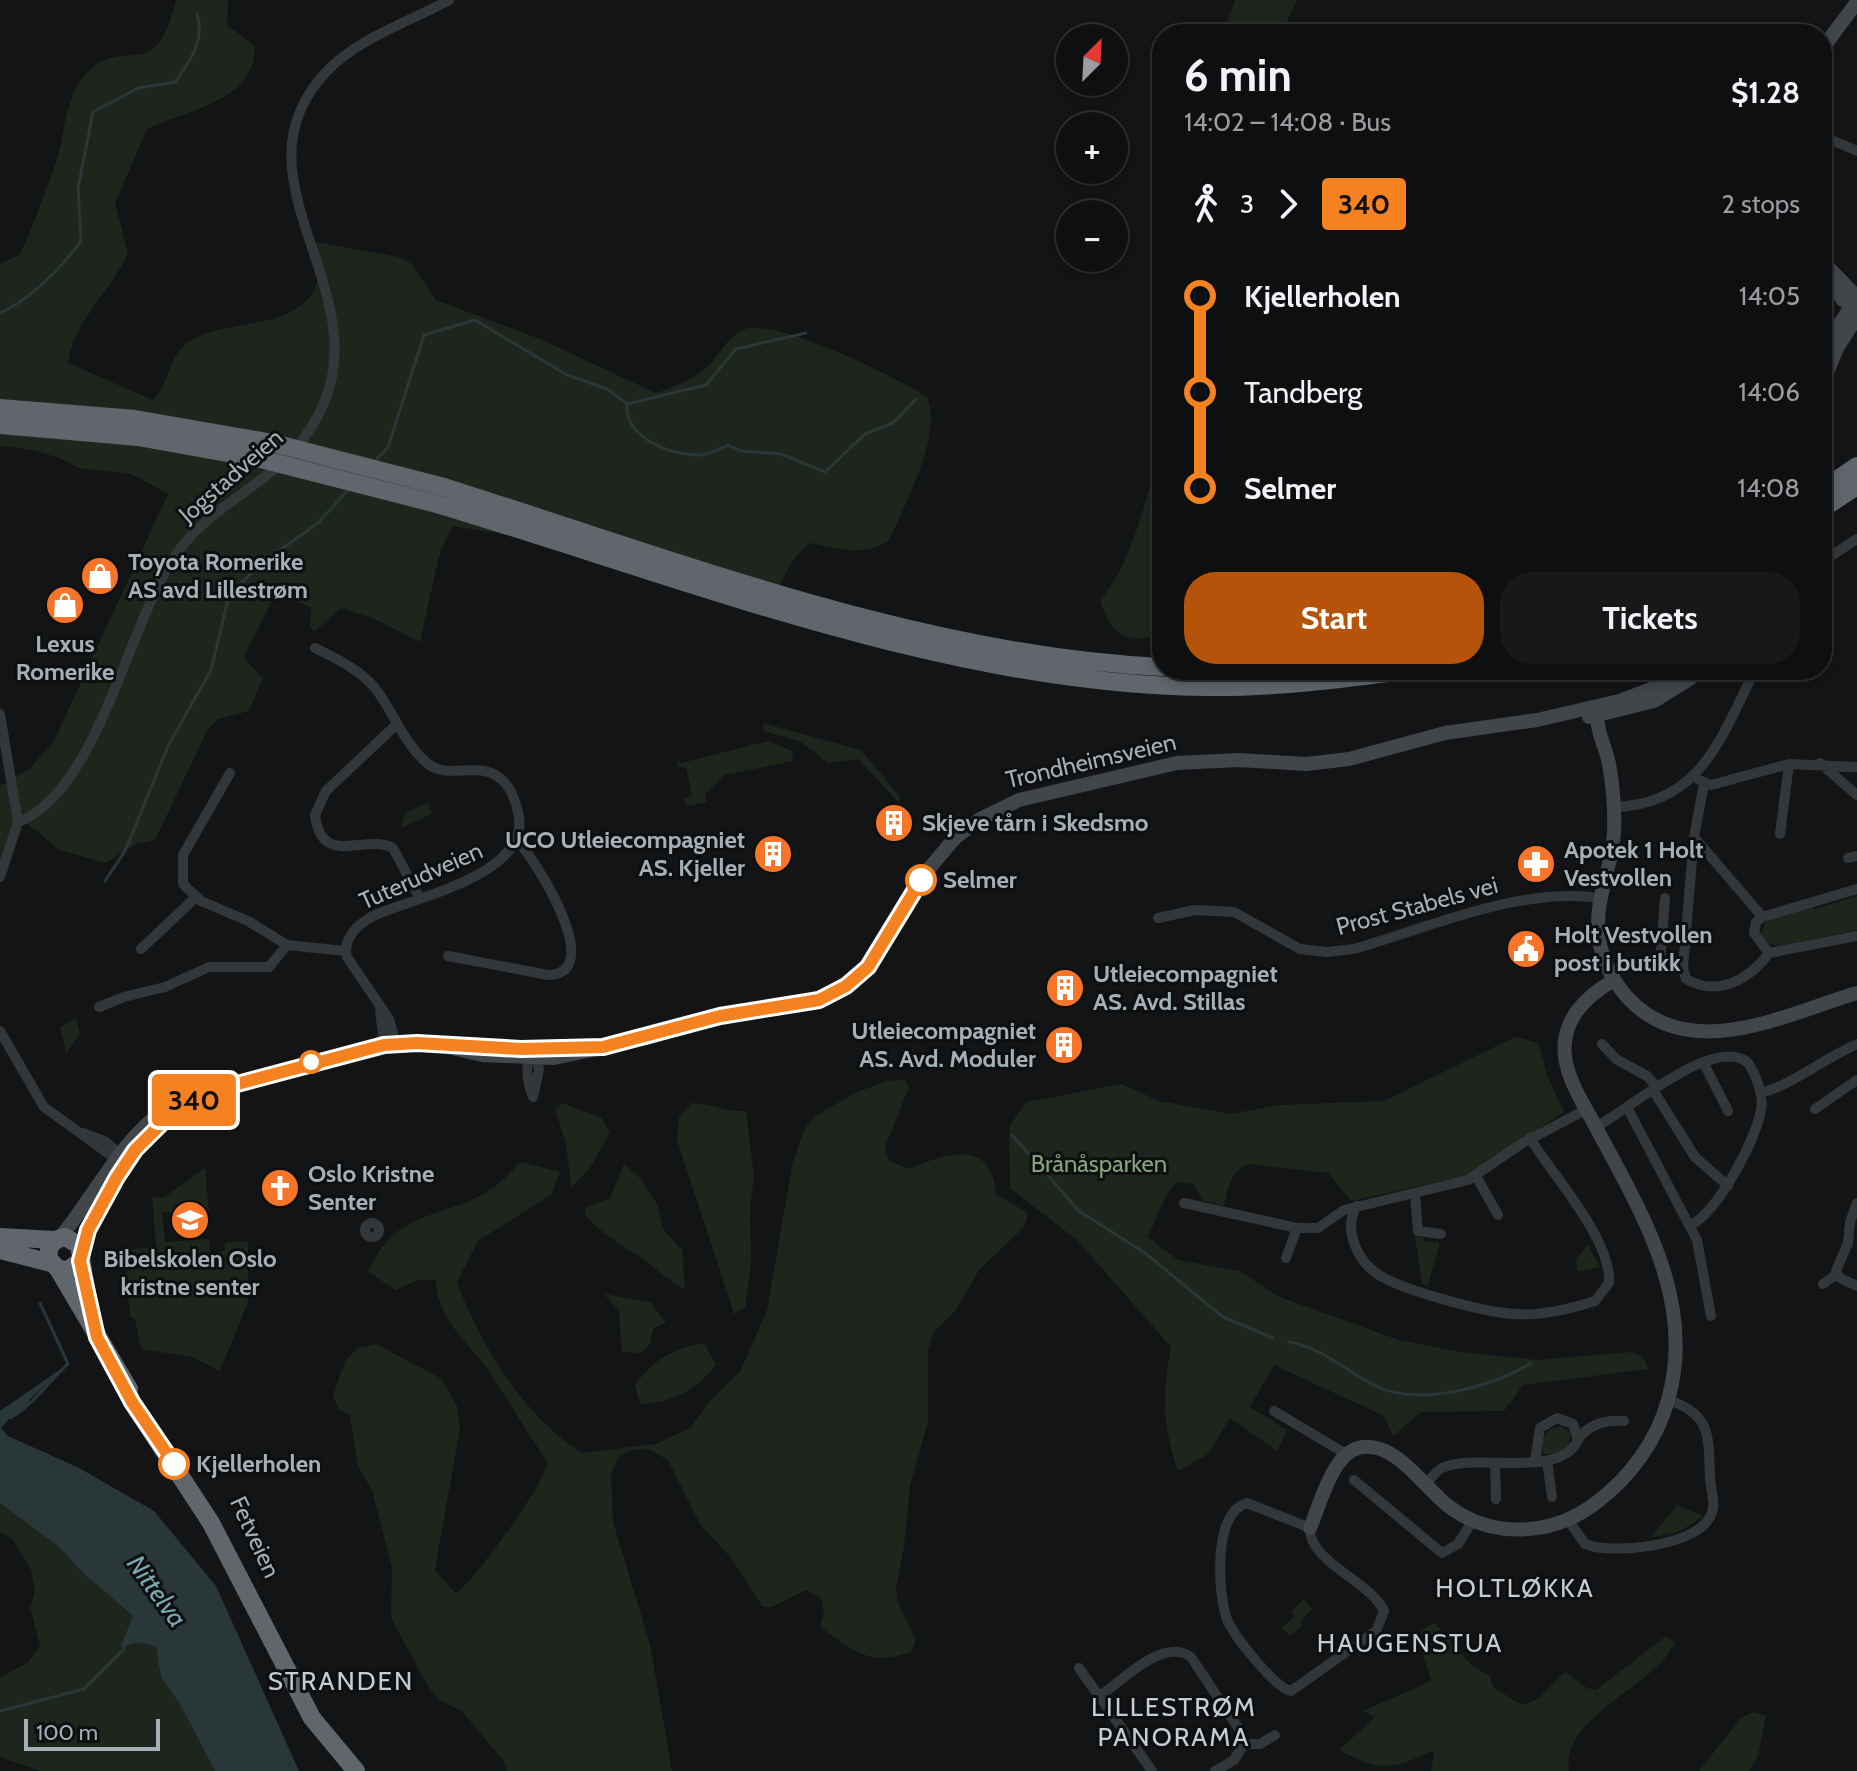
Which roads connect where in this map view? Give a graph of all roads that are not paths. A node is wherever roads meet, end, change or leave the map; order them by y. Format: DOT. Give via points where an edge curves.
graph roads {
  1 [pos="449,0"];
  2 [pos="1857,2"];
  3 [pos="1832,36"];
  4 [pos="1832,140"];
  5 [pos="1857,151"];
  6 [pos="1832,273"];
  7 [pos="1856,306"];
  8 [pos="1832,337"];
  9 [pos="1832,360"];
  10 [pos="0,408"];
  11 [pos="0,425"];
  12 [pos="1857,466"];
  13 [pos="1832,483"];
  14 [pos="1857,486"];
  15 [pos="440,496"];
  16 [pos="1832,502"];
  17 [pos="1857,539"];
  18 [pos="1832,555"];
  19 [pos="315,648"];
  20 [pos="1152,666"];
  21 [pos="1320,680"];
  22 [pos="1687,680"];
  23 [pos="1750,680"];
  24 [pos="1603,712"];
  25 [pos="0,714"];
  26 [pos="396,725"];
  27 [pos="1820,763"];
  28 [pos="1789,764"];
  29 [pos="1857,767"];
  30 [pos="230,773"];
  31 [pos="1692,777"];
  32 [pos="1704,784"];
  33 [pos="1857,795"];
  34 [pos="1614,807"];
  35 [pos="18,822"];
  36 [pos="1780,834"];
  37 [pos="1694,837"];
  38 [pos="517,841"];
  39 [pos="0,877"];
  40 [pos="1857,889"];
  41 [pos="419,897"];
  42 [pos="195,898"];
  43 [pos="1601,898"];
  44 [pos="1665,898"];
  45 [pos="1762,917"];
  46 [pos="1158,918"];
  47 [pos="1857,936"];
  48 [pos="287,945"];
  49 [pos="141,949"];
  50 [pos="345,951"];
  51 [pos="1769,953"];
  52 [pos="448,956"];
  53 [pos="1683,967"];
  54 [pos="1614,980"];
  55 [pos="1857,993"];
  56 [pos="99,1007"];
  57 [pos="0,1031"];
  58 [pos="390,1044"];
  59 [pos="1602,1044"];
  60 [pos="1857,1044"];
  61 [pos="1704,1064"];
  62 [pos="1857,1080"];
  63 [pos="1655,1088"];
  64 [pos="1760,1093"];
  65 [pos="1587,1109"];
  66 [pos="1628,1109"];
  67 [pos="1815,1109"];
  68 [pos="1728,1111"];
  69 [pos="1596,1127"];
  70 [pos="1530,1138"];
  71 [pos="119,1158"];
  72 [pos="1476,1176"];
  73 [pos="1728,1186"];
  74 [pos="1415,1193"];
  75 [pos="1184,1203"];
  76 [pos="1857,1203"];
  77 [pos="1357,1206"];
  78 [pos="1498,1215"];
  79 [pos="1691,1225"];
  80 [pos="1297,1228"];
  81 [pos="1441,1234"];
  82 [pos="0,1237"];
  83 [pos="58,1239"];
  84 [pos="0,1250"];
  85 [pos="80,1255"];
  86 [pos="1286,1258"];
  87 [pos="54,1266"];
  88 [pos="1837,1274"];
  89 [pos="1823,1284"];
  90 [pos="1857,1286"];
  91 [pos="1711,1316"];
  92 [pos="92,1325"];
  93 [pos="1668,1400"];
  94 [pos="1274,1411"];
  95 [pos="1624,1421"];
  96 [pos="1578,1440"];
  97 [pos="1346,1454"];
  98 [pos="1535,1461"];
  99 [pos="1547,1461"];
  100 [pos="1495,1463"];
  101 [pos="1354,1480"];
  102 [pos="1425,1486"];
  103 [pos="1552,1497"];
  104 [pos="1496,1499"];
  105 [pos="1473,1520"];
  106 [pos="1568,1520"];
  107 [pos="1310,1528"];
  108 [pos="1079,1668"];
  109 [pos="1100,1696"];
  110 [pos="1275,1735"];
  111 [pos="1244,1744"];
  112 [pos="356,1771"];
  113 [pos="1152,1771"];
  114 [pos="1215,1771"];
  1 -- 35 [label="street, Jogstadveien" via="351,52 330,68 306,99 292,146 292,172 336,327 334,372 325,404 288,457 180,549 75,769 44,810"];
  2 -- 3 [label="main road"];
  4 -- 5 [label="street"];
  6 -- 7 [label="main road"];
  7 -- 8 [label="main road"];
  7 -- 9 [label="main road"];
  10 -- 15 [label="highway, bridge" via="135,419 273,443"];
  11 -- 15 [label="highway, bridge" via="138,437"];
  12 -- 13 [label="highway"];
  14 -- 16 [label="highway"];
  15 -- 20 [label="highway" via="894,623 1070,659"];
  15 -- 21 [label="highway" via="779,609 1008,666 1129,683 1206,687"];
  17 -- 18 [label="street"];
  19 -- 26 [label="street, Tuterudveien" via="364,677"];
  22 -- 24 [label="main road, Trondheimsveien" via="1669,694"];
  23 -- 31 [label="street" via="1711,757"];
  24 -- 34 [label="main road"];
  24 -- 58 [label="main road, Trondheimsveien" via="1445,733 1334,762 1177,763 1019,800 980,819 948,845 873,960 837,992 797,1006 720,1016 584,1053 482,1055 458,1047"];
  25 -- 35 [label="street"];
  26 -- 38 [label="street, Tuterudveien" via="435,769 487,772 504,781 519,817"];
  26 -- 41 [label="street" via="326,791 315,811 316,823 333,844 354,848 379,843 393,848"];
  27 -- 28 [label="street"];
  27 -- 29 [label="street"];
  27 -- 33 [label="street"];
  28 -- 32 [label="street"];
  28 -- 36 [label="street"];
  30 -- 42 [label="street" via="183,855 183,884"];
  31 -- 32 [label="street"];
  31 -- 34 [label="street" via="1656,803"];
  32 -- 37 [label="street"];
  34 -- 43 [label="main road" via="1613,845"];
  35 -- 39 [label="street"];
  37 -- 45 [label="street"];
  37 -- 53 [label="street"];
  38 -- 41 [label="street, Tuterudveien" via="493,867"];
  38 -- 52 [label="street" via="531,855 564,920 572,947 567,963 548,975"];
  40 -- 45 [label="street"];
  41 -- 50 [label="street, Tuterudveien" via="361,922"];
  42 -- 48 [label="street"];
  42 -- 49 [label="street"];
  43 -- 46 [label="street, Prost Stabels vei" via="1536,897 1327,952 1300,949 1234,912 1195,910"];
  43 -- 54 [label="main road" via="1600,945"];
  44 -- 53 [label="street" via="1660,963"];
  45 -- 51 [label="street" via="1754,933"];
  47 -- 51 [label="street"];
  48 -- 50 [label="street"];
  48 -- 56 [label="street" via="269,967 209,967"];
  50 -- 58 [label="street" via="380,1010"];
  51 -- 53 [label="street" via="1752,971 1722,987 1691,982"];
  54 -- 55 [label="main road" via="1651,1017 1707,1033 1738,1029"];
  54 -- 65 [label="main road" via="1583,1002 1567,1033 1566,1063"];
  57 -- 71 [label="street" via="44,1107"];
  58 -- 71 [label="main road, Trondheimsveien" via="207,1092"];
  59 -- 63 [label="street" via="1620,1063 1647,1076"];
  60 -- 64 [label="street" via="1783,1086"];
  61 -- 63 [label="street"];
  61 -- 64 [label="street" via="1732,1056 1744,1059"];
  61 -- 68 [label="street"];
  62 -- 67 [label="street"];
  63 -- 66 [label="street"];
  63 -- 73 [label="street" via="1695,1157"];
  64 -- 73 [label="street" via="1761,1109"];
  65 -- 69 [label="main road"];
  65 -- 70 [label="street"];
  66 -- 69 [label="street"];
  66 -- 79 [label="street"];
  69 -- 93 [label="main road" via="1663,1264 1675,1339"];
  70 -- 72 [label="street"];
  70 -- 77 [label="street" via="1577,1202 1607,1266 1609,1283 1595,1301 1533,1314 1499,1313 1386,1279 1367,1265 1354,1245 1351,1221"];
  71 -- 83 [label="main road, Trondheimsveien"];
  71 -- 85 [label="main road, Trondheimsveien"];
  72 -- 74 [label="street"];
  72 -- 78 [label="street"];
  73 -- 79 [label="street"];
  74 -- 77 [label="street"];
  74 -- 81 [label="street" via="1418,1231"];
  75 -- 80 [label="street"];
  76 -- 88 [label="street"];
  77 -- 80 [label="street" via="1328,1224"];
  79 -- 91 [label="street"];
  80 -- 86 [label="street"];
  82 -- 83 [label="highway"];
  83 -- 85 [label="highway" via="73,1239"];
  83 -- 87 [label="highway" via="48,1254"];
  84 -- 87 [label="highway"];
  85 -- 87 [label="highway" via="68,1270"];
  85 -- 92 [label="highway, Fetveien"];
  87 -- 92 [label="highway, Fetveien"];
  88 -- 89 [label="street"];
  88 -- 90 [label="street"];
  92 -- 112 [label="highway, Fetveien" via="123,1381 213,1503 312,1718"];
  93 -- 106 [label="main road" via="1635,1465 1602,1498"];
  93 -- 106 [label="street" via="1694,1412 1707,1433 1714,1508 1703,1527 1662,1544 1608,1548 1585,1544"];
  94 -- 97 [label="street"];
  95 -- 96 [label="street" via="1600,1422"];
  96 -- 98 [label="street" via="1573,1424 1551,1420 1537,1435"];
  96 -- 99 [label="street" via="1571,1453"];
  97 -- 102 [label="main road" via="1363,1447 1382,1449"];
  97 -- 107 [label="main road"];
  98 -- 99 [label="street"];
  98 -- 100 [label="street"];
  99 -- 103 [label="street"];
  100 -- 102 [label="street" via="1442,1468"];
  100 -- 104 [label="street"];
  101 -- 105 [label="street" via="1442,1553 1454,1548"];
  102 -- 105 [label="main road"];
  105 -- 106 [label="main road" via="1516,1530"];
  107 -- 107 [label="street" via="1247,1503 1229,1517 1221,1545 1229,1623 1273,1681 1291,1691 1376,1631 1384,1618 1377,1599 1317,1549"];
  108 -- 109 [label="street"];
  109 -- 111 [label="street" via="1167,1651 1183,1651 1239,1729"];
  109 -- 113 [label="street"];
  110 -- 111 [label="street" via="1260,1744"];
  111 -- 114 [label="street" via="1234,1760"];
}
